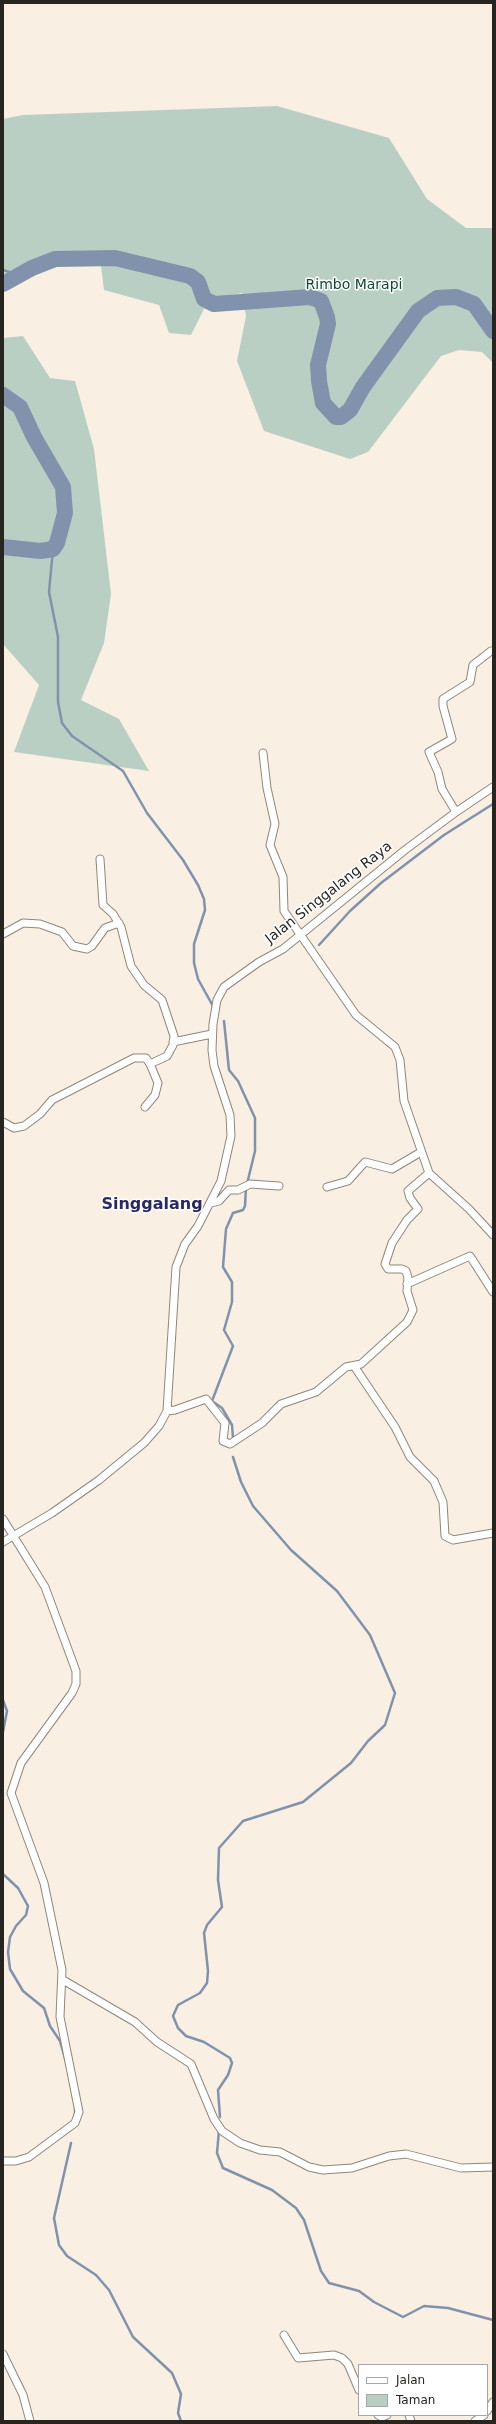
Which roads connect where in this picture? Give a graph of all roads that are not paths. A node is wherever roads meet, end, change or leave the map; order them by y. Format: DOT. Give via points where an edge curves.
graph roads {
  1 [pos="491,651"];
  2 [pos="263,753"];
  3 [pos="493,788"];
  4 [pos="456,812"];
  5 [pos="100,859"];
  6 [pos="119,923"];
  7 [pos="3,934"];
  8 [pos="301,936"];
  9 [pos="212,1034"];
  10 [pos="173,1042"];
  11 [pos="150,1064"];
  12 [pos="145,1108"];
  13 [pos="3,1122"];
  14 [pos="421,1152"];
  15 [pos="429,1173"];
  16 [pos="279,1186"];
  17 [pos="327,1187"];
  18 [pos="210,1203"];
  19 [pos="493,1235"];
  20 [pos="408,1284"];
  21 [pos="493,1292"];
  22 [pos="354,1366"];
  23 [pos="167,1410"];
  24 [pos="3,1519"];
  25 [pos="493,1533"];
  26 [pos="12,1536"];
  27 [pos="3,1542"];
  28 [pos="63,1980"];
  29 [pos="3,2161"];
  30 [pos="493,2167"];
  31 [pos="284,2335"];
  32 [pos="3,2354"];
  33 [pos="358,2388"];
  34 [pos="30,2421"];
  1 -- 4 [label="street" via="473,665 470,682 443,699 452,739 428,752 438,772 442,789"];
  2 -- 8 [label="street" via="275,824 270,845 283,877 283,908"];
  3 -- 4 [label="street, Jalan Singgalang Raya"];
  4 -- 8 [label="street, Jalan Singgalang Raya"];
  5 -- 6 [label="street" via="103,905"];
  6 -- 7 [label="street" via="105,928 92,946 86,949 73,946 62,932 40,924 23,923"];
  6 -- 10 [label="street" via="131,966 144,985 162,1000"];
  8 -- 9 [label="street, Jalan Singgalang Raya" via="229,981 217,1000"];
  8 -- 14 [label="street" via="356,1015 395,1047 400,1060 403,1096"];
  9 -- 10 [label="street"];
  9 -- 18 [label="street, Jalan Singgalang Raya" via="214,1066 230,1115 231,1136 227,1162"];
  10 -- 11 [label="street" via="167,1056"];
  11 -- 12 [label="street" via="158,1083 155,1095"];
  11 -- 13 [label="street" via="146,1058 134,1058 52,1100 40,1114 24,1126 14,1128"];
  14 -- 15 [label="street"];
  14 -- 17 [label="street" via="392,1169 365,1162 349,1180"];
  15 -- 19 [label="street"];
  15 -- 20 [label="street" via="408,1190 418,1209 407,1220 392,1243 385,1264 388,1269 402,1269 406,1272"];
  16 -- 18 [label="street" via="247,1185 238,1190 229,1190 219,1202"];
  18 -- 23 [label="street, Jalan Singgalang Raya" via="185,1244 176,1267"];
  20 -- 21 [label="street" via="470,1256"];
  20 -- 22 [label="street" via="407,1291 413,1308 409,1318 361,1364"];
  22 -- 23 [label="street" via="346,1367 316,1392 281,1404 262,1423 230,1444 223,1441 225,1423 206,1400"];
  22 -- 25 [label="street" via="395,1428 410,1458 434,1481 443,1502 445,1536 453,1540"];
  23 -- 26 [label="street, Jalan Singgalang Raya" via="159,1426 144,1443 110,1471 52,1513"];
  24 -- 26 [label="street"];
  26 -- 27 [label="street, Jalan Singgalang Raya"];
  26 -- 28 [label="street" via="45,1588 76,1671 76,1684 72,1693 21,1763 11,1793 42,1877"];
  28 -- 29 [label="street" via="60,2017 79,2112 75,2123 29,2156 16,2161"];
  28 -- 30 [label="street" via="135,2022 157,2042 190,2064 214,2119 222,2131 240,2143 260,2150 280,2152 309,2167 323,2170 352,2168 389,2156 406,2154 461,2168"];
  31 -- 33 [label="street" via="298,2358 334,2355 342,2358 348,2364"];
  32 -- 34 [label="street" via="23,2395"];
}
